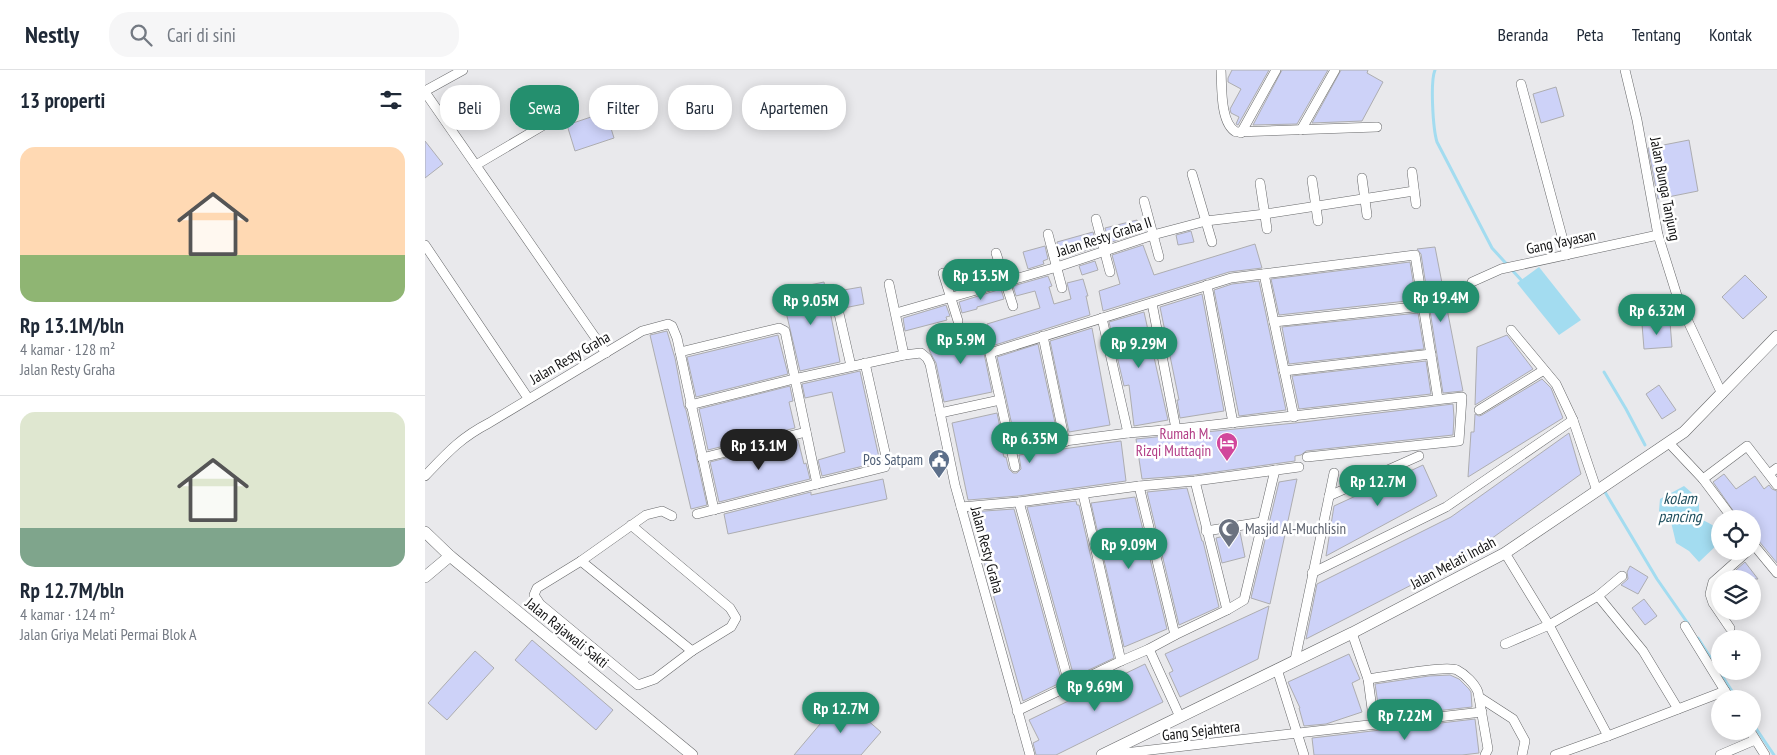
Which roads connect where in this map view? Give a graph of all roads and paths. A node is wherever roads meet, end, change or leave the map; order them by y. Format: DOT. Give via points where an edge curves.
graph roads {
  1 [pos="463,70"];
  2 [pos="1221,70"];
  3 [pos="1276,70"];
  4 [pos="1335,70"];
  5 [pos="1625,70"];
  6 [pos="1521,84"];
  7 [pos="425,92"];
  8 [pos="1377,127"];
  9 [pos="535,130"];
  10 [pos="1301,130"];
  11 [pos="1241,132"];
  12 [pos="476,165"];
  13 [pos="1412,172"];
  14 [pos="1192,174"];
  15 [pos="1362,178"];
  16 [pos="1312,180"];
  17 [pos="1260,184"];
  18 [pos="1415,191"];
  19 [pos="1365,198"];
  20 [pos="1144,201"];
  21 [pos="1416,204"];
  22 [pos="1316,206"];
  23 [pos="1265,214"];
  24 [pos="1367,215"];
  25 [pos="1096,219"];
  26 [pos="1206,220"];
  27 [pos="1318,221"];
  28 [pos="1267,228"];
  29 [pos="1048,234"];
  30 [pos="1153,235"];
  31 [pos="1658,235"];
  32 [pos="1211,242"];
  33 [pos="425,245"];
  34 [pos="1105,252"];
  35 [pos="996,253"];
  36 [pos="1567,255"];
  37 [pos="1159,257"];
  38 [pos="1057,267"];
  39 [pos="1110,272"];
  40 [pos="943,273"];
  41 [pos="1264,274"];
  42 [pos="1006,282"];
  43 [pos="1472,282"];
  44 [pos="889,284"];
  45 [pos="1207,285"];
  46 [pos="1062,288"];
  47 [pos="835,296"];
  48 [pos="951,298"];
  49 [pos="1152,302"];
  50 [pos="1013,306"];
  51 [pos="1423,306"];
  52 [pos="896,314"];
  53 [pos="1102,318"];
  54 [pos="958,321"];
  55 [pos="1274,322"];
  56 [pos="1511,330"];
  57 [pos="985,332"];
  58 [pos="1043,336"];
  59 [pos="1777,336"];
  60 [pos="680,352"];
  61 [pos="606,353"];
  62 [pos="990,353"];
  63 [pos="1431,354"];
  64 [pos="904,355"];
  65 [pos="865,363"];
  66 [pos="851,366"];
  67 [pos="1544,370"];
  68 [pos="1284,372"];
  69 [pos="794,379"];
  70 [pos="1722,394"];
  71 [pos="528,398"];
  72 [pos="1438,399"];
  73 [pos="1000,400"];
  74 [pos="690,404"];
  75 [pos="1479,410"];
  76 [pos="940,413"];
  77 [pos="1294,417"];
  78 [pos="1573,420"];
  79 [pos="1233,423"];
  80 [pos="1176,430"];
  81 [pos="806,432"];
  82 [pos="1128,433"];
  83 [pos="1065,442"];
  84 [pos="1669,444"];
  85 [pos="1010,448"];
  86 [pos="1419,456"];
  87 [pos="1307,457"];
  88 [pos="702,458"];
  89 [pos="1015,467"];
  90 [pos="1299,467"];
  91 [pos="1777,468"];
  92 [pos="1275,470"];
  93 [pos="1334,473"];
  94 [pos="1769,474"];
  95 [pos="425,476"];
  96 [pos="1703,479"];
  97 [pos="1195,481"];
  98 [pos="817,484"];
  99 [pos="1777,485"];
  100 [pos="1139,486"];
  101 [pos="1597,491"];
  102 [pos="1083,494"];
  103 [pos="1329,496"];
  104 [pos="1019,502"];
  105 [pos="961,507"];
  106 [pos="714,510"];
  107 [pos="1726,510"];
  108 [pos="697,514"];
  109 [pos="672,516"];
  110 [pos="1262,522"];
  111 [pos="631,525"];
  112 [pos="1206,531"];
  113 [pos="425,532"];
  114 [pos="1505,553"];
  115 [pos="450,556"];
  116 [pos="1761,556"];
  117 [pos="581,560"];
  118 [pos="1738,560"];
  119 [pos="1777,572"];
  120 [pos="1312,574"];
  121 [pos="1622,576"];
  122 [pos="425,577"];
  123 [pos="1598,596"];
  124 [pos="1227,610"];
  125 [pos="1549,625"];
  126 [pos="1685,626"];
  127 [pos="1731,628"];
  128 [pos="1352,632"];
  129 [pos="1175,634"];
  130 [pos="1505,644"];
  131 [pos="593,648"];
  132 [pos="1149,649"];
  133 [pos="692,651"];
  134 [pos="1295,660"];
  135 [pos="1121,661"];
  136 [pos="581,664"];
  137 [pos="1277,669"];
  138 [pos="1368,680"];
  139 [pos="1070,687"];
  140 [pos="1725,690"];
  141 [pos="1479,697"];
  142 [pos="1711,700"];
  143 [pos="1678,709"];
  144 [pos="1017,711"];
  145 [pos="1482,712"];
  146 [pos="1180,717"];
  147 [pos="1375,724"];
  148 [pos="1299,733"];
  149 [pos="1608,736"];
  150 [pos="1755,740"];
  151 [pos="692,755"];
  152 [pos="1030,755"];
  153 [pos="1102,755"];
  154 [pos="1107,755"];
  155 [pos="1305,755"];
  156 [pos="1485,755"];
  157 [pos="1522,755"];
  158 [pos="1555,755"];
  159 [pos="1720,755"];
  160 [pos="1765,755"];
  1 -- 7 [label="street"];
  2 -- 11 [label="street" via="1225,115 1230,127"];
  3 -- 11 [label="street"];
  4 -- 10 [label="street"];
  5 -- 31 [label="street, Jalan Bunga Tanjung"];
  6 -- 36 [label="street"];
  7 -- 12 [label="street"];
  8 -- 10 [label="street"];
  9 -- 12 [label="street"];
  10 -- 11 [label="street"];
  12 -- 61 [label="street"];
  13 -- 18 [label="street"];
  14 -- 26 [label="street"];
  15 -- 19 [label="street"];
  16 -- 22 [label="street"];
  17 -- 23 [label="street"];
  18 -- 19 [label="street, Jalan Resty Graha II"];
  18 -- 21 [label="street"];
  19 -- 22 [label="street, Jalan Resty Graha II"];
  19 -- 24 [label="street"];
  20 -- 30 [label="street"];
  22 -- 23 [label="street, Jalan Resty Graha II"];
  22 -- 27 [label="street"];
  23 -- 26 [label="street, Jalan Resty Graha II"];
  23 -- 28 [label="street"];
  25 -- 34 [label="street"];
  26 -- 30 [label="street, Jalan Resty Graha II"];
  26 -- 32 [label="street"];
  29 -- 38 [label="street"];
  30 -- 34 [label="street, Jalan Resty Graha II"];
  30 -- 37 [label="street"];
  31 -- 36 [label="street, Gang Yayasan"];
  31 -- 70 [label="street, Jalan Bunga Tanjung" via="1679,302"];
  33 -- 71 [label="street"];
  34 -- 38 [label="street, Jalan Resty Graha II"];
  34 -- 39 [label="street"];
  35 -- 42 [label="street"];
  36 -- 43 [label="street, Gang Yayasan" via="1501,270"];
  38 -- 42 [label="street, Jalan Resty Graha II"];
  38 -- 46 [label="street"];
  40 -- 48 [label="street"];
  41 -- 45 [label="street"];
  41 -- 51 [label="street" via="1415,255"];
  41 -- 55 [label="street"];
  42 -- 48 [label="street, Jalan Resty Graha II"];
  42 -- 50 [label="street"];
  44 -- 52 [label="street"];
  45 -- 49 [label="street"];
  45 -- 79 [label="street"];
  47 -- 66 [label="street"];
  48 -- 52 [label="street, Jalan Resty Graha II"];
  48 -- 54 [label="street"];
  49 -- 53 [label="street"];
  49 -- 80 [label="street"];
  51 -- 55 [label="street"];
  51 -- 63 [label="street"];
  52 -- 64 [label="street"];
  53 -- 58 [label="street"];
  53 -- 82 [label="street"];
  55 -- 68 [label="street"];
  56 -- 67 [label="street"];
  57 -- 62 [label="street"];
  58 -- 62 [label="street"];
  58 -- 83 [label="street"];
  59 -- 70 [label="main road, Jalan Melati Indah"];
  60 -- 61 [label="street, Jalan Resty Graha" via="673,328 668,324 642,331"];
  60 -- 69 [label="street" via="779,328 785,331"];
  60 -- 74 [label="street, Jalan Resty Graha"];
  61 -- 71 [label="street, Jalan Resty Graha"];
  62 -- 73 [label="street"];
  63 -- 68 [label="street"];
  63 -- 72 [label="street"];
  64 -- 65 [label="street"];
  64 -- 76 [label="street, Jalan Resty Graha" via="921,352 927,358"];
  65 -- 66 [label="street"];
  65 -- 98 [label="street" via="887,465"];
  66 -- 69 [label="street"];
  67 -- 75 [label="street"];
  67 -- 78 [label="street" via="1556,384"];
  68 -- 77 [label="street"];
  69 -- 74 [label="street"];
  69 -- 81 [label="street"];
  70 -- 84 [label="main road, Jalan Melati Indah"];
  71 -- 95 [label="street, Jalan Resty Graha" via="469,433"];
  72 -- 77 [label="street"];
  72 -- 87 [label="street" via="1462,396 1459,441"];
  73 -- 76 [label="street"];
  73 -- 85 [label="street"];
  74 -- 88 [label="street, Jalan Resty Graha"];
  76 -- 105 [label="street, Jalan Resty Graha"];
  77 -- 79 [label="street"];
  78 -- 101 [label="street"];
  78 -- 120 [label="street" via="1446,507"];
  79 -- 80 [label="street"];
  80 -- 82 [label="street"];
  81 -- 88 [label="street"];
  81 -- 98 [label="street"];
  82 -- 83 [label="street"];
  83 -- 85 [label="street"];
  84 -- 96 [label="street"];
  84 -- 101 [label="main road, Jalan Melati Indah"];
  85 -- 89 [label="street"];
  86 -- 103 [label="street"];
  88 -- 106 [label="street, Jalan Resty Graha"];
  90 -- 92 [label="street"];
  91 -- 94 [label="street"];
  92 -- 97 [label="street"];
  92 -- 110 [label="street"];
  93 -- 103 [label="street"];
  94 -- 96 [label="street" via="1747,446"];
  94 -- 99 [label="street"];
  96 -- 107 [label="street"];
  97 -- 100 [label="street"];
  97 -- 112 [label="street"];
  98 -- 106 [label="street"];
  100 -- 102 [label="street"];
  100 -- 129 [label="street"];
  101 -- 114 [label="main road, Jalan Melati Indah"];
  102 -- 104 [label="street"];
  102 -- 135 [label="street"];
  103 -- 120 [label="street"];
  104 -- 105 [label="street"];
  104 -- 139 [label="street"];
  105 -- 144 [label="street, Jalan Resty Graha"];
  106 -- 108 [label="street"];
  109 -- 111 [label="street" via="662,511 654,512"];
  110 -- 112 [label="street"];
  110 -- 124 [label="street" via="1244,600"];
  111 -- 117 [label="street"];
  111 -- 133 [label="street" via="734,613 736,618 731,627"];
  112 -- 124 [label="street"];
  113 -- 115 [label="main road, Jalan Rajawali Sakti"];
  114 -- 125 [label="street"];
  114 -- 128 [label="main road, Jalan Melati Indah"];
  115 -- 122 [label="main road"];
  115 -- 136 [label="main road, Jalan Rajawali Sakti"];
  116 -- 119 [label="street"];
  117 -- 131 [label="street" via="537,588 534,595 540,604"];
  117 -- 133 [label="street"];
  118 -- 127 [label="street" via="1713,582 1710,594"];
  120 -- 134 [label="street"];
  121 -- 123 [label="street"];
  123 -- 125 [label="street"];
  123 -- 143 [label="street" via="1643,651"];
  124 -- 129 [label="street"];
  125 -- 130 [label="street"];
  125 -- 149 [label="street"];
  126 -- 140 [label="street"];
  128 -- 134 [label="main road, Jalan Melati Indah"];
  128 -- 138 [label="street"];
  129 -- 132 [label="street"];
  131 -- 133 [label="street" via="638,685 655,679"];
  131 -- 136 [label="street"];
  132 -- 135 [label="street"];
  132 -- 146 [label="street"];
  134 -- 137 [label="main road, Jalan Melati Indah"];
  135 -- 139 [label="street"];
  136 -- 151 [label="main road, Jalan Rajawali Sakti"];
  137 -- 146 [label="main road, Jalan Melati Indah"];
  137 -- 148 [label="street"];
  138 -- 141 [label="street" via="1442,669 1457,670 1475,684"];
  138 -- 147 [label="street"];
  139 -- 144 [label="street"];
  141 -- 145 [label="street"];
  141 -- 157 [label="street" via="1513,719 1525,741"];
  142 -- 143 [label="street"];
  143 -- 149 [label="street"];
  144 -- 152 [label="street, Jalan Resty Graha"];
  145 -- 147 [label="street, Gang Sejahtera"];
  145 -- 156 [label="street" via="1488,749"];
  146 -- 153 [label="main road, Jalan Melati Indah"];
  147 -- 148 [label="street, Gang Sejahtera"];
  148 -- 154 [label="street, Gang Sejahtera"];
  148 -- 155 [label="street"];
  149 -- 158 [label="street"];
  150 -- 159 [label="street"];
  150 -- 160 [label="street"];
}
